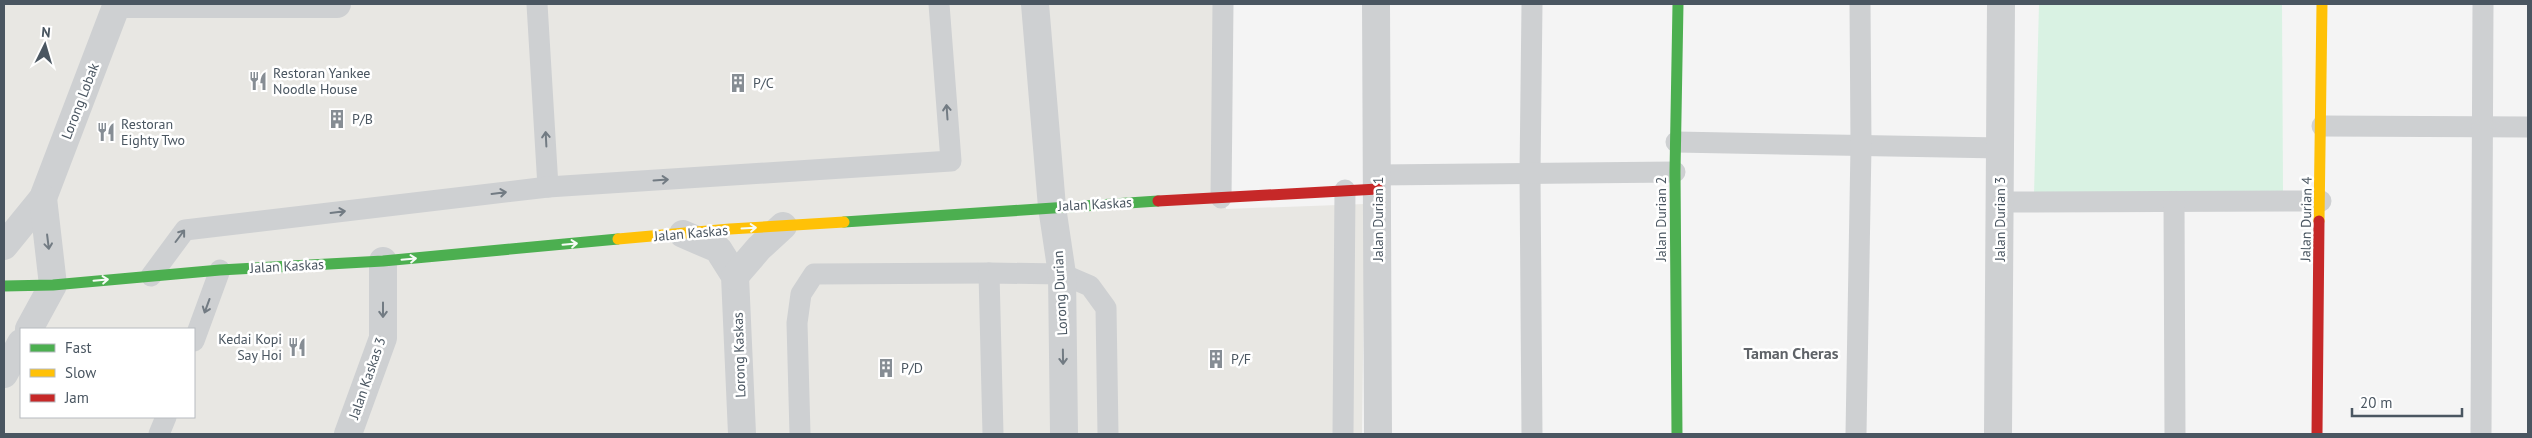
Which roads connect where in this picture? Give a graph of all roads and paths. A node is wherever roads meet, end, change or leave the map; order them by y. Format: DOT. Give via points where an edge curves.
graph roads {
  1 [pos="117,4"];
  2 [pos="330,4"];
  3 [pos="538,4"];
  4 [pos="939,4"];
  5 [pos="1035,4"];
  6 [pos="1223,4"];
  7 [pos="1376,4"];
  8 [pos="1532,4"];
  9 [pos="1678,4"];
  10 [pos="1860,4"];
  11 [pos="2001,4"];
  12 [pos="2322,4"];
  13 [pos="2483,4"];
  14 [pos="2322,126"];
  15 [pos="2483,127"];
  16 [pos="2528,127"];
  17 [pos="1676,142"];
  18 [pos="1861,146"];
  19 [pos="2001,148"];
  20 [pos="1675,172"];
  21 [pos="1530,174"];
  22 [pos="1378,182"];
  23 [pos="548,187"];
  24 [pos="1345,190"];
  25 [pos="43,198"];
  26 [pos="1221,198"];
  27 [pos="2321,201"];
  28 [pos="2000,202"];
  29 [pos="2174,202"];
  30 [pos="1052,206"];
  31 [pos="783,226"];
  32 [pos="683,234"];
  33 [pos="4,246"];
  34 [pos="383,261"];
  35 [pos="220,270"];
  36 [pos="989,273"];
  37 [pos="1062,274"];
  38 [pos="151,276"];
  39 [pos="735,276"];
  40 [pos="53,285"];
  41 [pos="4,286"];
  42 [pos="29,328"];
  43 [pos="195,338"];
  44 [pos="20,344"];
  45 [pos="4,374"];
  46 [pos="166,418"];
  47 [pos="159,434"];
  48 [pos="348,434"];
  49 [pos="742,434"];
  50 [pos="800,434"];
  51 [pos="993,434"];
  52 [pos="1064,434"];
  53 [pos="1108,434"];
  54 [pos="1343,434"];
  55 [pos="1378,434"];
  56 [pos="1532,434"];
  57 [pos="1677,434"];
  58 [pos="1856,434"];
  59 [pos="1998,434"];
  60 [pos="2175,434"];
  61 [pos="2317,434"];
  62 [pos="2481,434"];
  1 -- 2 [label="street"];
  1 -- 25 [label="street, Lorong Lobak"];
  23 -- 3 [label="lane, one-way"];
  23 -- 4 [label="lane, one-way" via="950,161"];
  5 -- 30 [label="street, Lorong Durian"];
  6 -- 26 [label="lane"];
  7 -- 22 [label="street, Jalan Durian 1"];
  8 -- 21 [label="lane"];
  9 -- 17 [label="street, Jalan Durian 2"];
  10 -- 18 [label="lane"];
  11 -- 19 [label="street, Jalan Durian 3"];
  12 -- 14 [label="street, Jalan Durian 4"];
  13 -- 15 [label="lane"];
  14 -- 15 [label="lane"];
  14 -- 27 [label="street, Jalan Durian 4"];
  15 -- 16 [label="lane"];
  15 -- 62 [label="lane"];
  17 -- 18 [label="lane"];
  17 -- 20 [label="street, Jalan Durian 2"];
  18 -- 19 [label="lane"];
  18 -- 58 [label="lane"];
  19 -- 28 [label="street, Jalan Durian 3"];
  20 -- 21 [label="lane"];
  20 -- 57 [label="street, Jalan Durian 2"];
  21 -- 22 [label="lane"];
  21 -- 56 [label="lane"];
  22 -- 24 [label="street, Jalan Kaskas"];
  22 -- 55 [label="street, Jalan Durian 1"];
  38 -- 23 [label="lane, one-way" via="185,230"];
  24 -- 26 [label="street, Jalan Kaskas"];
  24 -- 54 [label="lane"];
  25 -- 33 [label="street, Lorong Lobak"];
  25 -- 40 [label="street, Lorong Lobak, one-way"];
  26 -- 30 [label="street, Jalan Kaskas"];
  27 -- 29 [label="lane"];
  27 -- 61 [label="street, Jalan Durian 4"];
  28 -- 29 [label="lane"];
  28 -- 59 [label="street, Jalan Durian 3"];
  29 -- 60 [label="lane"];
  30 -- 31 [label="street, Jalan Kaskas" via="954,216"];
  30 -- 37 [label="street, Lorong Durian"];
  32 -- 31 [label="street, Jalan Kaskas, one-way"];
  31 -- 39 [label="street"];
  34 -- 32 [label="street, Jalan Kaskas, one-way"];
  32 -- 39 [label="street, Lorong Kaskas" via="718,249"];
  34 -- 35 [label="street, Jalan Kaskas"];
  34 -- 48 [label="street, Jalan Kaskas 3, one-way" via="383,338"];
  35 -- 38 [label="street, Jalan Kaskas"];
  35 -- 43 [label="lane, one-way"];
  36 -- 37 [label="lane"];
  36 -- 50 [label="lane" via="814,274 801,294 797,323"];
  36 -- 51 [label="lane"];
  37 -- 52 [label="street, Lorong Durian, one-way"];
  37 -- 53 [label="lane" via="1090,286 1106,308"];
  40 -- 38 [label="street, Jalan Kaskas, one-way"];
  39 -- 49 [label="street, Lorong Kaskas"];
  40 -- 41 [label="street, Jalan Kaskas"];
  40 -- 42 [label="street"];
  44 -- 45 [label="street"];
  46 -- 47 [label="lane"];
}
